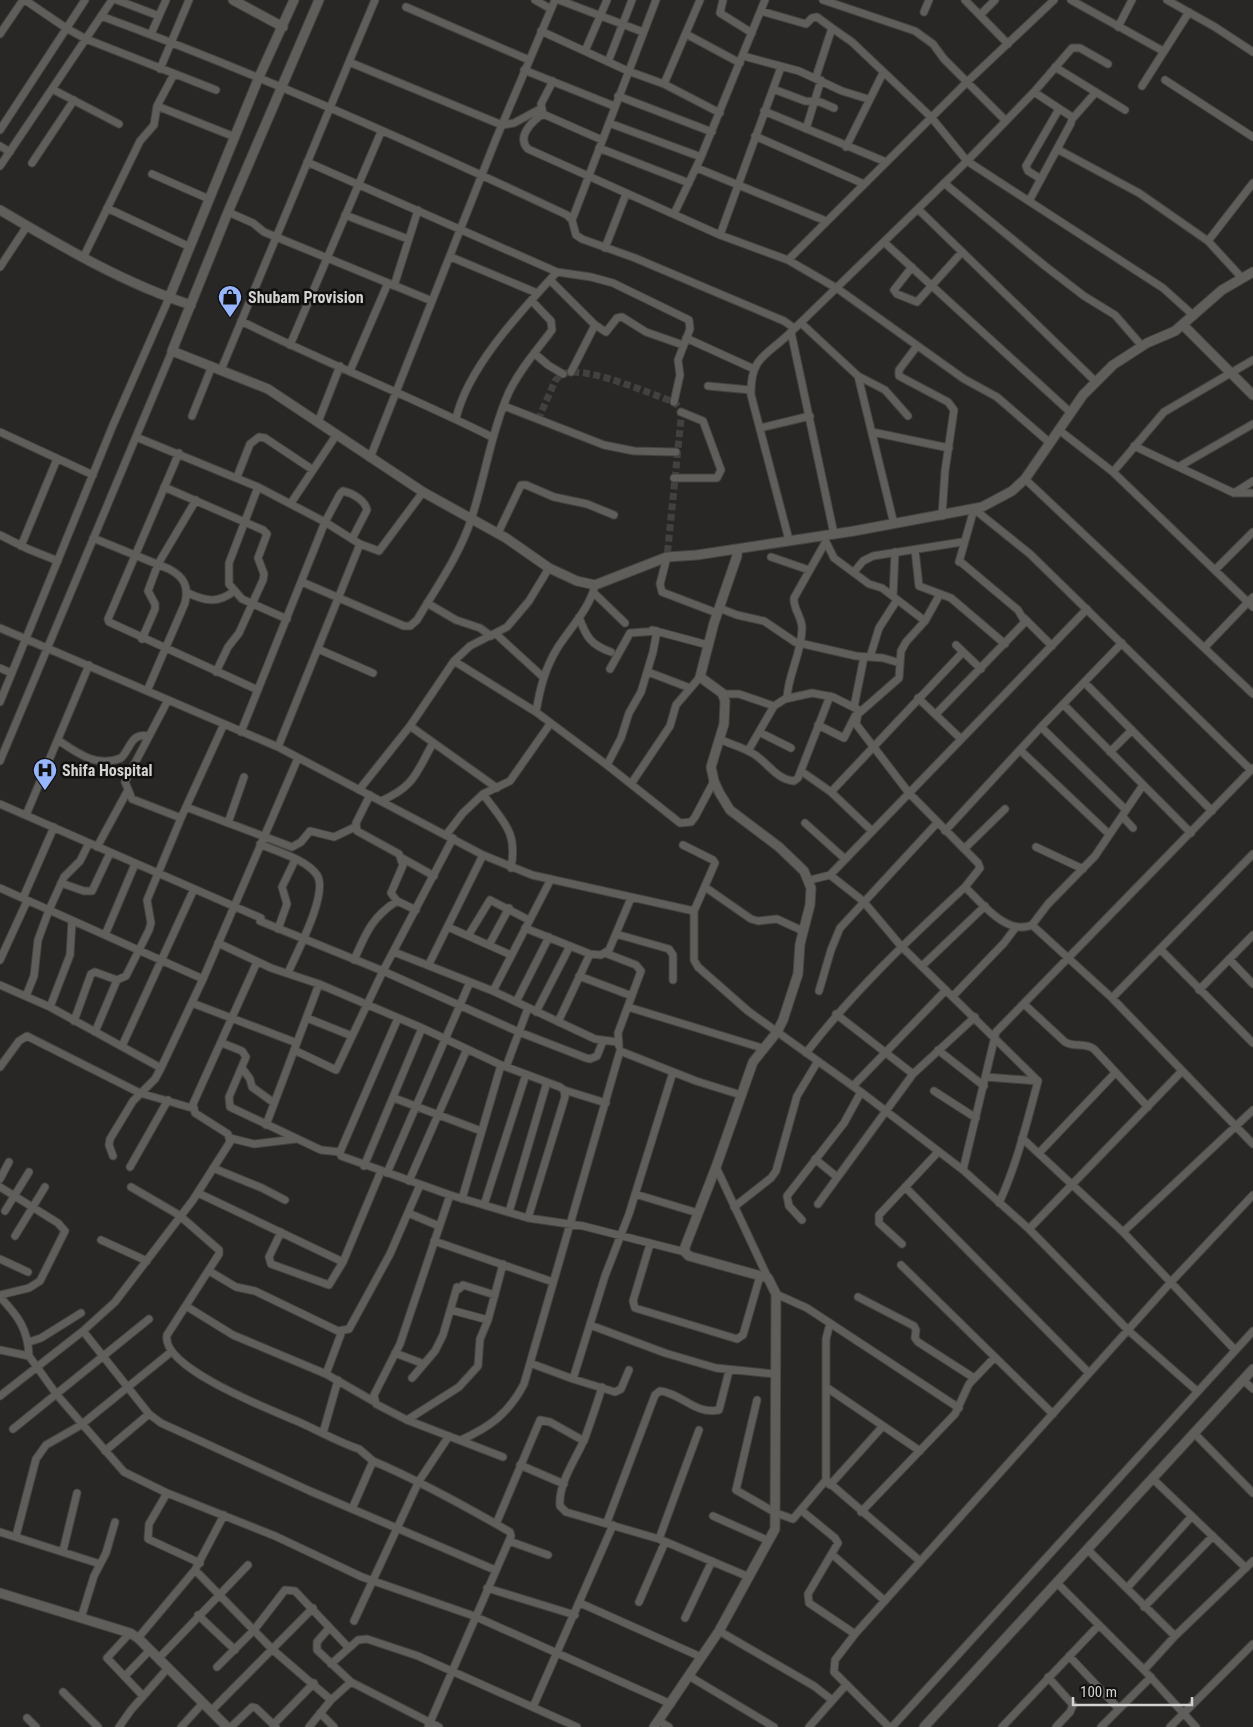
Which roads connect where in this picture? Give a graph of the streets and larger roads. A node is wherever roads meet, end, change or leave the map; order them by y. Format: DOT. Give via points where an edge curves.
graph roads {
  1 [pos="24,0"];
  2 [pos="85,0"];
  3 [pos="112,0"];
  4 [pos="117,0"];
  5 [pos="166,0"];
  6 [pos="189,0"];
  7 [pos="233,0"];
  8 [pos="294,0"];
  9 [pos="319,0"];
  10 [pos="375,0"];
  11 [pos="535,0"];
  12 [pos="555,0"];
  13 [pos="559,0"];
  14 [pos="607,0"];
  15 [pos="632,0"];
  16 [pos="656,0"];
  17 [pos="700,0"];
  18 [pos="723,0"];
  19 [pos="765,0"];
  20 [pos="823,0"];
  21 [pos="929,0"];
  22 [pos="965,0"];
  23 [pos="995,0"];
  24 [pos="1054,0"];
  25 [pos="1071,0"];
  26 [pos="1132,0"];
  27 [pos="1166,0"];
  28 [pos="406,8"];
  29 [pos="551,9"];
  30 [pos="761,11"];
  31 [pos="924,12"];
  32 [pos="1189,12"];
  33 [pos="980,14"];
  34 [pos="101,16"];
  35 [pos="159,16"];
  36 [pos="600,16"];
  37 [pos="622,24"];
  38 [pos="283,27"];
  39 [pos="1118,27"];
  40 [pos="66,28"];
  41 [pos="832,28"];
  42 [pos="541,31"];
  43 [pos="643,32"];
  44 [pos="752,33"];
  45 [pos="0,34"];
  46 [pos="151,34"];
  47 [pos="686,34"];
  48 [pos="86,39"];
  49 [pos="170,42"];
  50 [pos="1008,44"];
  51 [pos="585,51"];
  52 [pos="1163,51"];
  53 [pos="1253,52"];
  54 [pos="741,59"];
  55 [pos="529,60"];
  56 [pos="349,62"];
  57 [pos="608,62"];
  58 [pos="1108,64"];
  59 [pos="781,67"];
  60 [pos="1055,67"];
  61 [pos="160,68"];
  62 [pos="524,70"];
  63 [pos="628,71"];
  64 [pos="883,73"];
  65 [pos="174,74"];
  66 [pos="259,77"];
  67 [pos="818,78"];
  68 [pos="553,80"];
  69 [pos="1165,80"];
  70 [pos="967,82"];
  71 [pos="664,84"];
  72 [pos="1142,86"];
  73 [pos="282,87"];
  74 [pos="52,89"];
  75 [pos="772,89"];
  76 [pos="216,90"];
  77 [pos="1034,92"];
  78 [pos="1096,92"];
  79 [pos="618,96"];
  80 [pos="868,99"];
  81 [pos="74,100"];
  82 [pos="814,102"];
  83 [pos="157,106"];
  84 [pos="614,106"];
  85 [pos="328,108"];
  86 [pos="834,108"];
  87 [pos="1059,109"];
  88 [pos="1125,110"];
  89 [pos="764,111"];
  90 [pos="542,112"];
  91 [pos="720,113"];
  92 [pos="931,117"];
  93 [pos="1073,118"];
  94 [pos="1006,121"];
  95 [pos="609,123"];
  96 [pos="119,124"];
  97 [pos="502,125"];
  98 [pos="806,129"];
  99 [pos="0,130"];
  100 [pos="381,132"];
  101 [pos="712,132"];
  102 [pos="755,136"];
  103 [pos="235,137"];
  104 [pos="1253,137"];
  105 [pos="602,140"];
  106 [pos="0,146"];
  107 [pos="846,147"];
  108 [pos="599,148"];
  109 [pos="1057,149"];
  110 [pos="10,152"];
  111 [pos="701,157"];
  112 [pos="968,161"];
  113 [pos="308,162"];
  114 [pos="886,162"];
  115 [pos="32,163"];
  116 [pos="0,166"];
  117 [pos="697,168"];
  118 [pos="152,174"];
  119 [pos="482,175"];
  120 [pos="588,176"];
  121 [pos="1041,179"];
  122 [pos="689,183"];
  123 [pos="944,183"];
  124 [pos="1253,183"];
  125 [pos="360,184"];
  126 [pos="738,184"];
  127 [pos="864,184"];
  128 [pos="626,194"];
  129 [pos="210,199"];
  130 [pos="1029,201"];
  131 [pos="107,208"];
  132 [pos="0,210"];
  133 [pos="418,210"];
  134 [pos="919,210"];
  135 [pos="228,212"];
  136 [pos="674,214"];
  137 [pos="345,215"];
  138 [pos="572,220"];
  139 [pos="826,221"];
  140 [pos="27,226"];
  141 [pos="461,229"];
  142 [pos="720,235"];
  143 [pos="275,237"];
  144 [pos="408,239"];
  145 [pos="1208,241"];
  146 [pos="885,243"];
  147 [pos="190,247"];
  148 [pos="605,248"];
  149 [pos="962,252"];
  150 [pos="451,257"];
  151 [pos="84,258"];
  152 [pos="327,259"];
  153 [pos="788,260"];
  154 [pos="912,267"];
  155 [pos="0,268"];
  156 [pos="557,272"];
  157 [pos="1253,272"];
  158 [pos="1242,278"];
  159 [pos="550,280"];
  160 [pos="391,284"];
  161 [pos="931,285"];
  162 [pos="838,289"];
  163 [pos="537,294"];
  164 [pos="169,298"];
  165 [pos="432,301"];
  166 [pos="532,301"];
  167 [pos="191,305"];
  168 [pos="1194,316"];
  169 [pos="241,321"];
  170 [pos="801,323"];
  171 [pos="595,325"];
  172 [pos="1183,325"];
  173 [pos="793,330"];
  174 [pos="686,338"];
  175 [pos="290,346"];
  176 [pos="683,346"];
  177 [pos="917,346"];
  178 [pos="1142,346"];
  179 [pos="172,351"];
  180 [pos="534,353"];
  181 [pos="1253,360"];
  182 [pos="340,366"];
  183 [pos="216,368"];
  184 [pos="754,368"];
  185 [pos="350,371"];
  186 [pos="1231,374"];
  187 [pos="858,376"];
  188 [pos="1095,381"];
  189 [pos="708,386"];
  190 [pos="751,390"];
  191 [pos="397,391"];
  192 [pos="1253,395"];
  193 [pos="674,402"];
  194 [pos="504,406"];
  195 [pos="681,412"];
  196 [pos="1070,412"];
  197 [pos="192,416"];
  198 [pos="810,416"];
  199 [pos="908,416"];
  200 [pos="456,419"];
  201 [pos="318,422"];
  202 [pos="1253,424"];
  203 [pos="760,428"];
  204 [pos="1059,430"];
  205 [pos="0,432"];
  206 [pos="872,432"];
  207 [pos="337,434"];
  208 [pos="136,437"];
  209 [pos="492,437"];
  210 [pos="1050,443"];
  211 [pos="1134,446"];
  212 [pos="949,448"];
  213 [pos="676,452"];
  214 [pos="179,453"];
  215 [pos="370,458"];
  216 [pos="57,459"];
  217 [pos="1180,466"];
  218 [pos="313,470"];
  219 [pos="1112,472"];
  220 [pos="93,475"];
  221 [pos="236,477"];
  222 [pos="674,478"];
  223 [pos="1025,479"];
  224 [pos="1253,482"];
  225 [pos="164,487"];
  226 [pos="258,487"];
  227 [pos="423,492"];
  228 [pos="1234,493"];
  229 [pos="1253,493"];
  230 [pos="196,500"];
  231 [pos="291,503"];
  232 [pos="974,509"];
  233 [pos="614,515"];
  234 [pos="942,516"];
  235 [pos="472,519"];
  236 [pos="244,521"];
  237 [pos="326,522"];
  238 [pos="894,524"];
  239 [pos="1253,532"];
  240 [pos="498,533"];
  241 [pos="0,535"];
  242 [pos="828,537"];
  243 [pos="93,538"];
  244 [pos="352,539"];
  245 [pos="789,540"];
  246 [pos="962,542"];
  247 [pos="360,544"];
  248 [pos="21,546"];
  249 [pos="738,549"];
  250 [pos="915,550"];
  251 [pos="895,552"];
  252 [pos="135,556"];
  253 [pos="666,557"];
  254 [pos="771,557"];
  255 [pos="58,561"];
  256 [pos="158,564"];
  257 [pos="549,568"];
  258 [pos="809,570"];
  259 [pos="1215,570"];
  260 [pos="854,572"];
  261 [pos="302,582"];
  262 [pos="594,588"];
  263 [pos="234,591"];
  264 [pos="188,593"];
  265 [pos="940,594"];
  266 [pos="338,598"];
  267 [pos="895,598"];
  268 [pos="1251,602"];
  269 [pos="428,603"];
  270 [pos="252,606"];
  271 [pos="1087,609"];
  272 [pos="718,610"];
  273 [pos="579,617"];
  274 [pos="1024,618"];
  275 [pos="287,619"];
  276 [pos="925,621"];
  277 [pos="625,623"];
  278 [pos="0,628"];
  279 [pos="640,628"];
  280 [pos="656,631"];
  281 [pos="494,635"];
  282 [pos="25,639"];
  283 [pos="142,639"];
  284 [pos="1122,643"];
  285 [pos="800,644"];
  286 [pos="1006,644"];
  287 [pos="708,645"];
  288 [pos="1052,645"];
  289 [pos="956,646"];
  290 [pos="1205,647"];
  291 [pos="48,648"];
  292 [pos="318,649"];
  293 [pos="166,650"];
  294 [pos="611,652"];
  295 [pos="963,652"];
  296 [pos="867,656"];
  297 [pos="454,660"];
  298 [pos="900,663"];
  299 [pos="89,665"];
  300 [pos="0,668"];
  301 [pos="610,668"];
  302 [pos="981,669"];
  303 [pos="216,672"];
  304 [pos="648,672"];
  305 [pos="12,673"];
  306 [pos="373,673"];
  307 [pos="543,677"];
  308 [pos="700,677"];
  309 [pos="1085,682"];
  310 [pos="690,688"];
  311 [pos="258,690"];
  312 [pos="147,691"];
  313 [pos="724,694"];
  314 [pos="1253,694"];
  315 [pos="830,696"];
  316 [pos="787,698"];
  317 [pos="918,698"];
  318 [pos="168,700"];
  319 [pos="0,702"];
  320 [pos="1064,705"];
  321 [pos="774,706"];
  322 [pos="854,707"];
  323 [pos="536,712"];
  324 [pos="858,713"];
  325 [pos="936,714"];
  326 [pos="224,724"];
  327 [pos="550,724"];
  328 [pos="818,725"];
  329 [pos="410,726"];
  330 [pos="1041,727"];
  331 [pos="1132,730"];
  332 [pos="241,732"];
  333 [pos="759,732"];
  334 [pos="149,736"];
  335 [pos="719,739"];
  336 [pos="961,739"];
  337 [pos="58,740"];
  338 [pos="433,743"];
  339 [pos="278,747"];
  340 [pos="791,748"];
  341 [pos="873,748"];
  342 [pos="1020,750"];
  343 [pos="748,751"];
  344 [pos="1110,752"];
  345 [pos="298,758"];
  346 [pos="0,761"];
  347 [pos="607,765"];
  348 [pos="1252,769"];
  349 [pos="801,771"];
  350 [pos="244,777"];
  351 [pos="714,781"];
  352 [pos="631,784"];
  353 [pos="1143,785"];
  354 [pos="497,788"];
  355 [pos="359,790"];
  356 [pos="127,792"];
  357 [pos="831,792"];
  358 [pos="909,793"];
  359 [pos="483,794"];
  360 [pos="370,795"];
  361 [pos="381,801"];
  362 [pos="0,804"];
  363 [pos="186,807"];
  364 [pos="1005,809"];
  365 [pos="1212,811"];
  366 [pos="1124,813"];
  367 [pos="26,815"];
  368 [pos="181,818"];
  369 [pos="937,822"];
  370 [pos="228,823"];
  371 [pos="805,823"];
  372 [pos="54,827"];
  373 [pos="356,827"];
  374 [pos="1134,828"];
  375 [pos="872,831"];
  376 [pos="945,831"];
  377 [pos="1190,833"];
  378 [pos="1109,834"];
  379 [pos="450,836"];
  380 [pos="264,837"];
  381 [pos="88,843"];
  382 [pos="260,844"];
  383 [pos="683,845"];
  384 [pos="97,847"];
  385 [pos="1036,847"];
  386 [pos="964,849"];
  387 [pos="110,853"];
  388 [pos="1252,855"];
  389 [pos="483,856"];
  390 [pos="402,858"];
  391 [pos="845,859"];
  392 [pos="295,860"];
  393 [pos="135,864"];
  394 [pos="511,868"];
  395 [pos="1083,869"];
  396 [pos="158,874"];
  397 [pos="830,875"];
  398 [pos="434,876"];
  399 [pos="551,879"];
  400 [pos="810,880"];
  401 [pos="61,883"];
  402 [pos="705,887"];
  403 [pos="965,887"];
  404 [pos="0,888"];
  405 [pos="194,889"];
  406 [pos="631,898"];
  407 [pos="25,899"];
  408 [pos="863,900"];
  409 [pos="397,901"];
  410 [pos="235,905"];
  411 [pos="984,906"];
  412 [pos="509,908"];
  413 [pos="49,910"];
  414 [pos="416,910"];
  415 [pos="694,911"];
  416 [pos="529,920"];
  417 [pos="72,921"];
  418 [pos="1032,925"];
  419 [pos="1016,927"];
  420 [pos="448,928"];
  421 [pos="525,928"];
  422 [pos="278,929"];
  423 [pos="803,931"];
  424 [pos="616,934"];
  425 [pos="105,935"];
  426 [pos="1253,935"];
  427 [pos="468,936"];
  428 [pos="548,937"];
  429 [pos="302,939"];
  430 [pos="218,943"];
  431 [pos="488,945"];
  432 [pos="570,946"];
  433 [pos="901,946"];
  434 [pos="1160,949"];
  435 [pos="139,950"];
  436 [pos="394,952"];
  437 [pos="605,953"];
  438 [pos="590,954"];
  439 [pos="511,955"];
  440 [pos="1229,959"];
  441 [pos="0,960"];
  442 [pos="354,960"];
  443 [pos="1068,960"];
  444 [pos="163,961"];
  445 [pos="257,962"];
  446 [pos="429,964"];
  447 [pos="922,966"];
  448 [pos="383,971"];
  449 [pos="288,973"];
  450 [pos="579,976"];
  451 [pos="203,979"];
  452 [pos="117,980"];
  453 [pos="673,980"];
  454 [pos="470,982"];
  455 [pos="0,984"];
  456 [pos="319,984"];
  457 [pos="1253,984"];
  458 [pos="946,990"];
  459 [pos="1200,990"];
  460 [pos="493,991"];
  461 [pos="818,991"];
  462 [pos="26,996"];
  463 [pos="632,996"];
  464 [pos="953,996"];
  465 [pos="1112,998"];
  466 [pos="516,1002"];
  467 [pos="192,1003"];
  468 [pos="367,1004"];
  469 [pos="460,1004"];
  470 [pos="1024,1004"];
  471 [pos="50,1007"];
  472 [pos="628,1007"];
  473 [pos="528,1008"];
  474 [pos="536,1012"];
  475 [pos="836,1014"];
  476 [pos="975,1017"];
  477 [pos="306,1018"];
  478 [pos="398,1018"];
  479 [pos="232,1019"];
  480 [pos="74,1020"];
  481 [pos="558,1022"];
  482 [pos="422,1028"];
  483 [pos="95,1032"];
  484 [pos="520,1032"];
  485 [pos="777,1032"];
  486 [pos="352,1036"];
  487 [pos="996,1037"];
  488 [pos="444,1038"];
  489 [pos="602,1041"];
  490 [pos="617,1042"];
  491 [pos="222,1043"];
  492 [pos="1253,1043"];
  493 [pos="122,1046"];
  494 [pos="295,1047"];
  495 [pos="762,1048"];
  496 [pos="467,1049"];
  497 [pos="938,1050"];
  498 [pos="620,1051"];
  499 [pos="806,1053"];
  500 [pos="885,1053"];
  501 [pos="818,1061"];
  502 [pos="504,1066"];
  503 [pos="0,1067"];
  504 [pos="161,1068"];
  505 [pos="242,1068"];
  506 [pos="674,1072"];
  507 [pos="1182,1072"];
  508 [pos="1115,1073"];
  509 [pos="526,1074"];
  510 [pos="913,1074"];
  511 [pos="986,1077"];
  512 [pos="1038,1081"];
  513 [pos="547,1082"];
  514 [pos="853,1086"];
  515 [pos="984,1086"];
  516 [pos="564,1090"];
  517 [pos="934,1091"];
  518 [pos="861,1092"];
  519 [pos="140,1093"];
  520 [pos="741,1095"];
  521 [pos="394,1098"];
  522 [pos="168,1100"];
  523 [pos="274,1103"];
  524 [pos="606,1103"];
  525 [pos="415,1106"];
  526 [pos="1148,1107"];
  527 [pos="192,1108"];
  528 [pos="885,1110"];
  529 [pos="1253,1110"];
  530 [pos="438,1114"];
  531 [pos="976,1118"];
  532 [pos="266,1125"];
  533 [pos="1236,1127"];
  534 [pos="481,1131"];
  535 [pos="230,1138"];
  536 [pos="1022,1138"];
  537 [pos="296,1139"];
  538 [pos="1253,1144"];
  539 [pos="340,1152"];
  540 [pos="938,1152"];
  541 [pos="1039,1154"];
  542 [pos="113,1156"];
  543 [pos="815,1158"];
  544 [pos="9,1162"];
  545 [pos="364,1166"];
  546 [pos="130,1167"];
  547 [pos="214,1168"];
  548 [pos="716,1168"];
  549 [pos="963,1170"];
  550 [pos="29,1172"];
  551 [pos="384,1172"];
  552 [pos="837,1177"];
  553 [pos="0,1179"];
  554 [pos="409,1181"];
  555 [pos="420,1185"];
  556 [pos="1072,1185"];
  557 [pos="131,1187"];
  558 [pos="0,1188"];
  559 [pos="45,1188"];
  560 [pos="905,1188"];
  561 [pos="198,1193"];
  562 [pos="635,1194"];
  563 [pos="1253,1195"];
  564 [pos="14,1196"];
  565 [pos="450,1196"];
  566 [pos="462,1198"];
  567 [pos="285,1200"];
  568 [pos="999,1203"];
  569 [pos="818,1204"];
  570 [pos="484,1205"];
  571 [pos="734,1207"];
  572 [pos="33,1208"];
  573 [pos="5,1211"];
  574 [pos="509,1212"];
  575 [pos="408,1213"];
  576 [pos="698,1213"];
  577 [pos="179,1215"];
  578 [pos="528,1218"];
  579 [pos="802,1220"];
  580 [pos="570,1225"];
  581 [pos="439,1226"];
  582 [pos="1029,1229"];
  583 [pos="280,1232"];
  584 [pos="1123,1232"];
  585 [pos="15,1236"];
  586 [pos="620,1237"];
  587 [pos="101,1240"];
  588 [pos="434,1242"];
  589 [pos="650,1244"];
  590 [pos="902,1244"];
  591 [pos="685,1252"];
  592 [pos="0,1259"];
  593 [pos="147,1261"];
  594 [pos="343,1262"];
  595 [pos="503,1264"];
  596 [pos="901,1265"];
  597 [pos="209,1271"];
  598 [pos="28,1272"];
  599 [pos="764,1277"];
  600 [pos="553,1282"];
  601 [pos="1172,1282"];
  602 [pos="776,1294"];
  603 [pos="495,1295"];
  604 [pos="0,1296"];
  605 [pos="858,1297"];
  606 [pos="186,1306"];
  607 [pos="451,1310"];
  608 [pos="81,1313"];
  609 [pos="149,1319"];
  610 [pos="488,1320"];
  611 [pos="830,1323"];
  612 [pos="590,1325"];
  613 [pos="1129,1330"];
  614 [pos="83,1331"];
  615 [pos="1253,1331"];
  616 [pos="342,1332"];
  617 [pos="29,1342"];
  618 [pos="0,1350"];
  619 [pos="1235,1350"];
  620 [pos="171,1352"];
  621 [pos="395,1353"];
  622 [pos="29,1356"];
  623 [pos="105,1356"];
  624 [pos="994,1358"];
  625 [pos="530,1363"];
  626 [pos="424,1364"];
  627 [pos="36,1367"];
  628 [pos="1253,1369"];
  629 [pos="629,1370"];
  630 [pos="729,1371"];
  631 [pos="1089,1373"];
  632 [pos="326,1374"];
  633 [pos="775,1374"];
  634 [pos="412,1378"];
  635 [pos="974,1378"];
  636 [pos="338,1380"];
  637 [pos="573,1380"];
  638 [pos="1243,1380"];
  639 [pos="129,1387"];
  640 [pos="602,1387"];
  641 [pos="826,1388"];
  642 [pos="1253,1389"];
  643 [pos="1197,1391"];
  644 [pos="57,1395"];
  645 [pos="0,1396"];
  646 [pos="757,1400"];
  647 [pos="373,1401"];
  648 [pos="959,1408"];
  649 [pos="149,1414"];
  650 [pos="1053,1414"];
  651 [pos="408,1420"];
  652 [pos="82,1424"];
  653 [pos="883,1426"];
  654 [pos="13,1430"];
  655 [pos="699,1430"];
  656 [pos="322,1433"];
  657 [pos="1195,1434"];
  658 [pos="449,1436"];
  659 [pos="461,1440"];
  660 [pos="584,1441"];
  661 [pos="105,1451"];
  662 [pos="920,1451"];
  663 [pos="503,1457"];
  664 [pos="373,1461"];
  665 [pos="520,1464"];
  666 [pos="1153,1479"];
  667 [pos="419,1481"];
  668 [pos="828,1483"];
  669 [pos="564,1484"];
  670 [pos="167,1493"];
  671 [pos="1253,1493"];
  672 [pos="77,1494"];
  673 [pos="352,1509"];
  674 [pos="802,1511"];
  675 [pos="861,1512"];
  676 [pos="776,1513"];
  677 [pos="224,1515"];
  678 [pos="713,1516"];
  679 [pos="1192,1516"];
  680 [pos="115,1522"];
  681 [pos="610,1523"];
  682 [pos="496,1524"];
  683 [pos="398,1529"];
  684 [pos="0,1532"];
  685 [pos="16,1536"];
  686 [pos="1213,1536"];
  687 [pos="509,1541"];
  688 [pos="662,1541"];
  689 [pos="769,1542"];
  690 [pos="1088,1550"];
  691 [pos="62,1551"];
  692 [pos="548,1555"];
  693 [pos="832,1555"];
  694 [pos="712,1561"];
  695 [pos="920,1561"];
  696 [pos="1253,1561"];
  697 [pos="200,1563"];
  698 [pos="100,1564"];
  699 [pos="248,1565"];
  700 [pos="1246,1568"];
  701 [pos="195,1570"];
  702 [pos="495,1570"];
  703 [pos="749,1577"];
  704 [pos="374,1582"];
  705 [pos="1057,1583"];
  706 [pos="487,1588"];
  707 [pos="1127,1588"];
  708 [pos="0,1593"];
  709 [pos="218,1594"];
  710 [pos="885,1601"];
  711 [pos="639,1602"];
  712 [pos="580,1603"];
  713 [pos="1144,1607"];
  714 [pos="313,1608"];
  715 [pos="574,1614"];
  716 [pos="198,1615"];
  717 [pos="474,1616"];
  718 [pos="81,1618"];
  719 [pos="685,1618"];
  720 [pos="354,1621"];
  721 [pos="1099,1625"];
  722 [pos="329,1628"];
  723 [pos="254,1630"];
  724 [pos="719,1631"];
  725 [pos="130,1633"];
  726 [pos="855,1634"];
  727 [pos="1175,1636"];
  728 [pos="138,1638"];
  729 [pos="1253,1644"];
  730 [pos="348,1647"];
  731 [pos="150,1650"];
  732 [pos="235,1650"];
  733 [pos="273,1650"];
  734 [pos="556,1651"];
  735 [pos="1069,1656"];
  736 [pos="701,1657"];
  737 [pos="158,1659"];
  738 [pos="331,1664"];
  739 [pos="218,1667"];
  740 [pos="168,1668"];
  741 [pos="1144,1670"];
  742 [pos="452,1671"];
  743 [pos="125,1676"];
  744 [pos="689,1676"];
  745 [pos="1150,1676"];
  746 [pos="1048,1677"];
  747 [pos="351,1682"];
  748 [pos="314,1683"];
  749 [pos="846,1685"];
  750 [pos="63,1692"];
  751 [pos="143,1696"];
  752 [pos="331,1700"];
  753 [pos="832,1700"];
  754 [pos="203,1703"];
  755 [pos="671,1704"];
  756 [pos="533,1707"];
  757 [pos="1119,1709"];
  758 [pos="211,1711"];
  759 [pos="320,1713"];
  760 [pos="1182,1714"];
  761 [pos="27,1718"];
  762 [pos="656,1724"];
  763 [pos="429,1725"];
  764 [pos="274,1726"];
  765 [pos="1005,1726"];
  766 [pos="36,1727"];
  767 [pos="98,1727"];
  768 [pos="119,1727"];
  769 [pos="181,1727"];
  770 [pos="229,1727"];
  771 [pos="309,1727"];
  772 [pos="334,1727"];
  773 [pos="439,1727"];
  774 [pos="577,1727"];
  775 [pos="669,1727"];
  776 [pos="774,1727"];
  777 [pos="809,1727"];
  778 [pos="890,1727"];
  779 [pos="924,1727"];
  780 [pos="1056,1727"];
  781 [pos="1101,1727"];
  782 [pos="1170,1727"];
  783 [pos="1196,1727"];
  1 -- 40 [label="street"];
  1 -- 45 [label="street"];
  2 -- 40 [label="street"];
  3 -- 34 [label="street"];
  4 -- 35 [label="street"];
  5 -- 35 [label="street"];
  6 -- 49 [label="street"];
  7 -- 38 [label="street"];
  8 -- 38 [label="street"];
  9 -- 73 [label="street"];
  10 -- 56 [label="street"];
  11 -- 29 [label="street"];
  12 -- 29 [label="street"];
  13 -- 36 [label="street"];
  14 -- 36 [label="street"];
  15 -- 37 [label="street"];
  16 -- 43 [label="street"];
  17 -- 47 [label="street"];
  18 -- 44 [label="street" via="722,15"];
  19 -- 30 [label="street"];
  20 -- 70 [label="street" via="915,30 933,44"];
  21 -- 31 [label="street"];
  22 -- 33 [label="street"];
  23 -- 33 [label="street"];
  24 -- 50 [label="street"];
  25 -- 39 [label="street"];
  26 -- 39 [label="street"];
  27 -- 32 [label="street"];
  28 -- 55 [label="street"];
  29 -- 42 [label="street"];
  30 -- 41 [label="street" via="806,24 817,17"];
  30 -- 44 [label="street"];
  32 -- 52 [label="street"];
  32 -- 53 [label="street"];
  33 -- 50 [label="street"];
  34 -- 46 [label="street"];
  34 -- 48 [label="street"];
  35 -- 46 [label="street"];
  36 -- 37 [label="street"];
  36 -- 51 [label="street"];
  37 -- 43 [label="street"];
  37 -- 57 [label="street"];
  38 -- 66 [label="street"];
  39 -- 52 [label="street"];
  40 -- 48 [label="street"];
  40 -- 99 [label="street"];
  41 -- 64 [label="street" via="852,42"];
  41 -- 67 [label="street"];
  42 -- 51 [label="street"];
  42 -- 55 [label="street"];
  43 -- 63 [label="street"];
  44 -- 54 [label="street"];
  46 -- 49 [label="street"];
  47 -- 54 [label="street"];
  47 -- 71 [label="street"];
  48 -- 61 [label="street"];
  48 -- 74 [label="street"];
  49 -- 61 [label="street"];
  49 -- 66 [label="street"];
  50 -- 70 [label="street"];
  51 -- 57 [label="street"];
  52 -- 72 [label="street"];
  54 -- 59 [label="street"];
  54 -- 91 [label="street"];
  55 -- 62 [label="street"];
  56 -- 85 [label="street"];
  56 -- 97 [label="street"];
  57 -- 63 [label="street"];
  58 -- 60 [label="street" via="1074,47"];
  59 -- 67 [label="street"];
  59 -- 75 [label="street"];
  60 -- 77 [label="street"];
  60 -- 78 [label="street"];
  61 -- 65 [label="street"];
  62 -- 68 [label="street"];
  62 -- 97 [label="street"];
  63 -- 71 [label="street"];
  63 -- 79 [label="street"];
  64 -- 80 [label="street"];
  64 -- 92 [label="street"];
  65 -- 76 [label="street"];
  65 -- 83 [label="street"];
  66 -- 73 [label="street"];
  66 -- 103 [label="street"];
  67 -- 80 [label="street" via="842,91"];
  67 -- 82 [label="street"];
  68 -- 84 [label="street"];
  68 -- 90 [label="street"];
  69 -- 104 [label="street"];
  70 -- 92 [label="street"];
  70 -- 94 [label="street"];
  71 -- 91 [label="street"];
  73 -- 85 [label="street"];
  73 -- 135 [label="street"];
  74 -- 81 [label="street"];
  74 -- 110 [label="street"];
  75 -- 82 [label="street"];
  75 -- 89 [label="street"];
  77 -- 87 [label="street"];
  77 -- 94 [label="street"];
  78 -- 88 [label="street"];
  78 -- 93 [label="street"];
  79 -- 84 [label="street"];
  79 -- 101 [label="street"];
  80 -- 107 [label="street"];
  81 -- 96 [label="street"];
  81 -- 115 [label="street"];
  82 -- 86 [label="street"];
  82 -- 98 [label="street"];
  83 -- 103 [label="street"];
  83 -- 131 [label="street" via="154,125 140,141"];
  84 -- 95 [label="street"];
  85 -- 100 [label="street"];
  85 -- 113 [label="street"];
  87 -- 93 [label="street"];
  87 -- 121 [label="street" via="1026,166"];
  89 -- 98 [label="street"];
  89 -- 102 [label="street"];
  90 -- 97 [label="street"];
  90 -- 105 [label="street"];
  90 -- 120 [label="street" via="530,124 524,146"];
  91 -- 101 [label="street"];
  92 -- 112 [label="street"];
  92 -- 114 [label="street"];
  93 -- 109 [label="street"];
  94 -- 112 [label="street"];
  95 -- 105 [label="street"];
  95 -- 111 [label="street"];
  97 -- 119 [label="street"];
  98 -- 107 [label="street"];
  100 -- 119 [label="street"];
  100 -- 125 [label="street"];
  101 -- 111 [label="street"];
  102 -- 126 [label="street"];
  102 -- 127 [label="street"];
  103 -- 129 [label="street"];
  105 -- 108 [label="street"];
  106 -- 110 [label="street"];
  107 -- 114 [label="street"];
  108 -- 120 [label="street"];
  108 -- 122 [label="street"];
  109 -- 121 [label="street"];
  109 -- 145 [label="street" via="1139,193"];
  110 -- 116 [label="street"];
  111 -- 117 [label="street"];
  112 -- 123 [label="street"];
  112 -- 130 [label="street"];
  113 -- 125 [label="street"];
  113 -- 143 [label="street"];
  114 -- 127 [label="street"];
  117 -- 122 [label="street"];
  117 -- 126 [label="street"];
  118 -- 129 [label="street"];
  119 -- 138 [label="street"];
  119 -- 141 [label="street"];
  120 -- 128 [label="street"];
  120 -- 138 [label="street"];
  121 -- 130 [label="street"];
  122 -- 136 [label="street"];
  123 -- 134 [label="street"];
  123 -- 178 [label="street" via="1052,272 1115,315"];
  124 -- 145 [label="street"];
  125 -- 133 [label="street"];
  125 -- 137 [label="street"];
  126 -- 139 [label="street"];
  126 -- 142 [label="street"];
  127 -- 139 [label="street"];
  128 -- 136 [label="street"];
  128 -- 148 [label="street"];
  129 -- 147 [label="street"];
  130 -- 168 [label="street" via="1163,288"];
  131 -- 147 [label="street"];
  131 -- 151 [label="street"];
  132 -- 140 [label="street"];
  133 -- 141 [label="street"];
  133 -- 144 [label="street"];
  134 -- 146 [label="street"];
  134 -- 149 [label="street"];
  135 -- 143 [label="street"];
  135 -- 167 [label="street"];
  136 -- 142 [label="street"];
  137 -- 144 [label="street"];
  137 -- 152 [label="street"];
  138 -- 148 [label="street" via="576,235"];
  139 -- 153 [label="street"];
  140 -- 151 [label="street"];
  140 -- 155 [label="street"];
  141 -- 150 [label="street"];
  141 -- 156 [label="street"];
  142 -- 153 [label="street"];
  143 -- 152 [label="street"];
  143 -- 169 [label="street"];
  144 -- 160 [label="street"];
  145 -- 158 [label="street"];
  146 -- 154 [label="street"];
  146 -- 162 [label="street"];
  147 -- 164 [label="street"];
  148 -- 173 [label="street" via="784,321"];
  149 -- 161 [label="street"];
  149 -- 188 [label="street"];
  150 -- 163 [label="street"];
  150 -- 165 [label="street"];
  151 -- 164 [label="street"];
  152 -- 160 [label="street"];
  152 -- 175 [label="street"];
  153 -- 162 [label="street"];
  154 -- 161 [label="street"];
  154 -- 161 [label="street" via="894,287 897,294 917,302"];
  156 -- 159 [label="street"];
  156 -- 174 [label="street" via="602,279 685,318 690,324"];
  157 -- 158 [label="street"];
  158 -- 168 [label="street" via="1222,290"];
  159 -- 163 [label="street"];
  159 -- 171 [label="street"];
  160 -- 165 [label="street"];
  160 -- 185 [label="street"];
  161 -- 196 [label="street"];
  162 -- 170 [label="street"];
  162 -- 177 [label="street"];
  163 -- 166 [label="street"];
  164 -- 167 [label="street"];
  164 -- 220 [label="street"];
  165 -- 191 [label="street"];
  166 -- 180 [label="street" via="553,325"];
  166 -- 200 [label="street" via="470,383"];
  167 -- 179 [label="street"];
  168 -- 172 [label="street"];
  169 -- 175 [label="street"];
  169 -- 183 [label="street"];
  170 -- 173 [label="street"];
  170 -- 187 [label="street"];
  171 -- 176 [label="street" via="606,332 617,318 622,317 646,332"];
  171 -- 180 [label="street" via="567,373 548,365"];
  172 -- 178 [label="street"];
  172 -- 186 [label="street"];
  173 -- 184 [label="street"];
  173 -- 198 [label="street"];
  174 -- 176 [label="street"];
  174 -- 184 [label="street"];
  175 -- 182 [label="street"];
  176 -- 193 [label="street" via="678,360 680,375"];
  177 -- 210 [label="street" via="964,380 996,397"];
  177 -- 212 [label="street" via="898,375 953,407"];
  178 -- 188 [label="street" via="1123,356"];
  179 -- 183 [label="street"];
  179 -- 208 [label="street"];
  180 -- 194 [label="street"];
  181 -- 186 [label="street"];
  182 -- 185 [label="street"];
  182 -- 201 [label="street"];
  183 -- 197 [label="street"];
  183 -- 201 [label="street" via="256,383"];
  184 -- 190 [label="street"];
  185 -- 191 [label="street"];
  186 -- 192 [label="street"];
  186 -- 211 [label="street" via="1164,412"];
  187 -- 199 [label="street" via="885,390"];
  187 -- 206 [label="street"];
  188 -- 196 [label="street"];
  189 -- 190 [label="street"];
  190 -- 203 [label="street"];
  191 -- 200 [label="street"];
  191 -- 215 [label="street"];
  194 -- 209 [label="street"];
  194 -- 213 [label="street" via="604,445 634,451"];
  195 -- 222 [label="street" via="699,418 705,424 721,474 712,479"];
  196 -- 204 [label="street"];
  198 -- 203 [label="street"];
  198 -- 242 [label="street"];
  200 -- 209 [label="street"];
  201 -- 207 [label="street"];
  202 -- 217 [label="street"];
  203 -- 245 [label="street"];
  204 -- 210 [label="street"];
  204 -- 219 [label="street"];
  205 -- 216 [label="street"];
  206 -- 212 [label="street"];
  206 -- 238 [label="street"];
  207 -- 215 [label="street"];
  207 -- 218 [label="street"];
  208 -- 214 [label="street"];
  208 -- 243 [label="street"];
  209 -- 235 [label="street"];
  210 -- 223 [label="street"];
  211 -- 217 [label="street"];
  211 -- 219 [label="street"];
  212 -- 234 [label="street"];
  214 -- 221 [label="street"];
  214 -- 225 [label="street"];
  215 -- 227 [label="street"];
  216 -- 220 [label="street"];
  216 -- 248 [label="street"];
  217 -- 228 [label="street"];
  218 -- 221 [label="street" via="265,438 258,437 250,444"];
  218 -- 231 [label="street"];
  219 -- 259 [label="street"];
  220 -- 255 [label="street"];
  221 -- 226 [label="street"];
  223 -- 232 [label="street" via="1012,491"];
  223 -- 290 [label="street"];
  224 -- 228 [label="street"];
  225 -- 230 [label="street"];
  225 -- 252 [label="street"];
  226 -- 231 [label="street"];
  226 -- 236 [label="street"];
  227 -- 235 [label="street"];
  227 -- 247 [label="street" via="382,549 375,552"];
  228 -- 229 [label="street"];
  230 -- 236 [label="street"];
  230 -- 256 [label="street"];
  231 -- 237 [label="street"];
  232 -- 234 [label="street"];
  232 -- 271 [label="street" via="1030,554"];
  232 -- 274 [label="street" via="961,563"];
  233 -- 240 [label="street" via="523,485 518,487"];
  234 -- 238 [label="street"];
  235 -- 240 [label="street"];
  235 -- 269 [label="street"];
  236 -- 263 [label="street" via="228,563 227,574"];
  236 -- 270 [label="street" via="267,534 258,558 264,574"];
  237 -- 244 [label="street"];
  237 -- 244 [label="street" via="340,494 343,491 350,493 366,505 367,510"];
  237 -- 261 [label="street"];
  238 -- 242 [label="street"];
  239 -- 259 [label="street"];
  240 -- 257 [label="street"];
  241 -- 248 [label="street"];
  242 -- 245 [label="street"];
  242 -- 258 [label="street"];
  242 -- 260 [label="street" via="834,558"];
  243 -- 252 [label="street"];
  243 -- 291 [label="street"];
  244 -- 247 [label="street"];
  245 -- 249 [label="street"];
  246 -- 250 [label="street"];
  247 -- 266 [label="street"];
  248 -- 255 [label="street"];
  249 -- 253 [label="street"];
  249 -- 272 [label="street"];
  250 -- 251 [label="street"];
  250 -- 265 [label="street" via="919,586"];
  251 -- 260 [label="street" via="869,557"];
  251 -- 267 [label="street"];
  252 -- 256 [label="street"];
  252 -- 283 [label="street" via="108,619 112,625"];
  253 -- 262 [label="street"];
  253 -- 272 [label="street" via="660,584 662,592"];
  254 -- 258 [label="street"];
  255 -- 282 [label="street"];
  256 -- 264 [label="street" via="177,573 185,582"];
  256 -- 283 [label="street" via="148,591 155,609"];
  257 -- 262 [label="street"];
  257 -- 281 [label="street" via="519,614"];
  258 -- 285 [label="street" via="794,598 802,626"];
  259 -- 268 [label="street"];
  260 -- 267 [label="street"];
  261 -- 266 [label="street"];
  261 -- 275 [label="street"];
  262 -- 273 [label="street"];
  262 -- 277 [label="street"];
  263 -- 264 [label="street" via="226,598 210,601"];
  263 -- 270 [label="street"];
  264 -- 293 [label="street"];
  265 -- 276 [label="street"];
  265 -- 286 [label="street" via="956,601"];
  266 -- 269 [label="street" via="404,626 410,626 417,620"];
  266 -- 292 [label="street"];
  267 -- 276 [label="street"];
  267 -- 296 [label="street"];
  268 -- 290 [label="street"];
  269 -- 281 [label="street" via="450,617"];
  270 -- 275 [label="street"];
  270 -- 303 [label="street"];
  271 -- 284 [label="street"];
  271 -- 288 [label="street"];
  272 -- 285 [label="street" via="764,621"];
  272 -- 287 [label="street"];
  273 -- 294 [label="street" via="588,640"];
  273 -- 307 [label="street"];
  274 -- 286 [label="street" via="1021,629"];
  274 -- 288 [label="street"];
  275 -- 311 [label="street"];
  276 -- 298 [label="street" via="906,642"];
  278 -- 282 [label="street"];
  279 -- 280 [label="street"];
  280 -- 287 [label="street"];
  280 -- 301 [label="street" via="630,633"];
  280 -- 304 [label="street"];
  281 -- 297 [label="street" via="470,646"];
  281 -- 307 [label="street"];
  282 -- 291 [label="street"];
  282 -- 305 [label="street"];
  283 -- 293 [label="street"];
  284 -- 309 [label="street"];
  284 -- 348 [label="street"];
  285 -- 296 [label="street"];
  285 -- 316 [label="street"];
  286 -- 302 [label="street"];
  287 -- 308 [label="street"];
  288 -- 336 [label="street"];
  289 -- 295 [label="street"];
  290 -- 314 [label="street"];
  291 -- 299 [label="street"];
  291 -- 346 [label="street"];
  292 -- 306 [label="street"];
  292 -- 339 [label="street"];
  293 -- 303 [label="street"];
  293 -- 312 [label="street"];
  295 -- 302 [label="street"];
  295 -- 317 [label="street"];
  296 -- 298 [label="street"];
  296 -- 322 [label="street"];
  297 -- 323 [label="street"];
  297 -- 329 [label="street"];
  298 -- 324 [label="street" via="899,678"];
  299 -- 312 [label="street"];
  299 -- 337 [label="street"];
  300 -- 305 [label="street"];
  302 -- 325 [label="street"];
  303 -- 311 [label="street"];
  304 -- 310 [label="street"];
  304 -- 347 [label="street"];
  305 -- 319 [label="street"];
  307 -- 323 [label="street"];
  308 -- 310 [label="street"];
  308 -- 313 [label="street"];
  309 -- 320 [label="street"];
  309 -- 331 [label="street"];
  310 -- 352 [label="street" via="676,704 670,726"];
  311 -- 332 [label="street"];
  312 -- 318 [label="street"];
  313 -- 321 [label="street" via="739,694"];
  313 -- 335 [label="street" via="726,710"];
  315 -- 316 [label="street" via="812,693"];
  315 -- 322 [label="street"];
  315 -- 328 [label="street"];
  316 -- 321 [label="street"];
  317 -- 325 [label="street"];
  317 -- 341 [label="street"];
  318 -- 326 [label="street"];
  318 -- 334 [label="street"];
  320 -- 330 [label="street"];
  320 -- 344 [label="street"];
  321 -- 333 [label="street"];
  322 -- 324 [label="street"];
  323 -- 327 [label="street"];
  324 -- 328 [label="street" via="844,738"];
  324 -- 341 [label="street" via="856,724"];
  325 -- 336 [label="street"];
  326 -- 332 [label="street"];
  326 -- 363 [label="street"];
  327 -- 347 [label="street"];
  327 -- 354 [label="street" via="510,781"];
  328 -- 349 [label="street"];
  329 -- 338 [label="street"];
  329 -- 355 [label="street"];
  330 -- 342 [label="street"];
  330 -- 366 [label="street"];
  331 -- 344 [label="street"];
  331 -- 365 [label="street"];
  332 -- 339 [label="street"];
  333 -- 340 [label="street"];
  333 -- 343 [label="street"];
  334 -- 337 [label="street" via="136,737 126,753 113,762 89,759"];
  334 -- 356 [label="street" via="126,776"];
  335 -- 343 [label="street"];
  335 -- 351 [label="street" via="712,767"];
  336 -- 358 [label="street"];
  337 -- 367 [label="street"];
  338 -- 354 [label="street"];
  338 -- 361 [label="street" via="411,783"];
  339 -- 345 [label="street"];
  341 -- 357 [label="street"];
  341 -- 358 [label="street"];
  342 -- 376 [label="street"];
  342 -- 378 [label="street"];
  343 -- 349 [label="street" via="788,780 796,780"];
  344 -- 353 [label="street"];
  345 -- 355 [label="street"];
  345 -- 380 [label="street"];
  347 -- 352 [label="street"];
  348 -- 365 [label="street"];
  349 -- 357 [label="street"];
  350 -- 370 [label="street"];
  351 -- 352 [label="street" via="695,817 685,824 672,818"];
  351 -- 400 [label="street" via="730,810 779,847"];
  353 -- 366 [label="street"];
  353 -- 377 [label="street"];
  354 -- 359 [label="street"];
  355 -- 360 [label="street"];
  356 -- 368 [label="street" via="138,802"];
  356 -- 384 [label="street"];
  357 -- 375 [label="street"];
  358 -- 369 [label="street"];
  358 -- 375 [label="street"];
  359 -- 379 [label="street" via="463,813"];
  359 -- 394 [label="street" via="513,839"];
  360 -- 361 [label="street"];
  360 -- 373 [label="street"];
  361 -- 379 [label="street"];
  362 -- 367 [label="street"];
  363 -- 368 [label="street"];
  363 -- 370 [label="street"];
  364 -- 386 [label="street"];
  365 -- 377 [label="street"];
  366 -- 374 [label="street"];
  366 -- 378 [label="street"];
  367 -- 372 [label="street"];
  368 -- 396 [label="street"];
  369 -- 376 [label="street"];
  369 -- 408 [label="street"];
  370 -- 380 [label="street"];
  371 -- 391 [label="street"];
  372 -- 381 [label="street"];
  372 -- 407 [label="street"];
  373 -- 380 [label="street" via="334,837 310,831 292,847"];
  373 -- 390 [label="street" via="360,834 392,849"];
  375 -- 391 [label="street"];
  376 -- 386 [label="street"];
  377 -- 443 [label="street"];
  378 -- 395 [label="street"];
  379 -- 389 [label="street"];
  379 -- 398 [label="street"];
  380 -- 382 [label="street"];
  381 -- 384 [label="street"];
  381 -- 401 [label="street" via="80,861"];
  382 -- 392 [label="street"];
  382 -- 410 [label="street"];
  383 -- 402 [label="street" via="715,862"];
  384 -- 387 [label="street"];
  385 -- 395 [label="street"];
  386 -- 403 [label="street" via="980,868"];
  387 -- 393 [label="street"];
  387 -- 401 [label="street" via="92,891"];
  388 -- 434 [label="street"];
  389 -- 394 [label="street"];
  389 -- 420 [label="street"];
  390 -- 398 [label="street"];
  390 -- 409 [label="street" via="402,870 391,893"];
  391 -- 397 [label="street"];
  392 -- 422 [label="street" via="282,886 287,904"];
  392 -- 429 [label="street" via="310,868 318,876 321,886"];
  393 -- 396 [label="street"];
  393 -- 425 [label="street"];
  394 -- 399 [label="street"];
  395 -- 418 [label="street"];
  396 -- 405 [label="street"];
  396 -- 435 [label="street" via="147,900 151,923"];
  397 -- 400 [label="street"];
  397 -- 408 [label="street"];
  398 -- 414 [label="street"];
  399 -- 406 [label="street"];
  399 -- 416 [label="street"];
  400 -- 423 [label="street" via="810,905"];
  401 -- 413 [label="street"];
  402 -- 415 [label="street"];
  402 -- 423 [label="street" via="751,919 777,919"];
  403 -- 411 [label="street"];
  403 -- 433 [label="street"];
  404 -- 407 [label="street"];
  405 -- 410 [label="street"];
  405 -- 444 [label="street"];
  406 -- 415 [label="street"];
  406 -- 424 [label="street"];
  407 -- 413 [label="street"];
  407 -- 441 [label="street"];
  408 -- 433 [label="street"];
  408 -- 461 [label="street" via="836,936"];
  409 -- 414 [label="street"];
  409 -- 442 [label="street" via="373,920"];
  410 -- 422 [label="street"];
  410 -- 430 [label="street"];
  411 -- 419 [label="street"];
  411 -- 447 [label="street"];
  412 -- 416 [label="street"];
  412 -- 427 [label="street" via="494,900 487,901"];
  412 -- 431 [label="street"];
  413 -- 417 [label="street"];
  413 -- 462 [label="street" via="38,940 34,976"];
  414 -- 436 [label="street"];
  415 -- 485 [label="street" via="694,960 698,967"];
  416 -- 421 [label="street"];
  417 -- 425 [label="street"];
  417 -- 471 [label="street" via="70,955"];
  418 -- 419 [label="street"];
  418 -- 443 [label="street"];
  419 -- 464 [label="street"];
  420 -- 427 [label="street"];
  420 -- 446 [label="street"];
  421 -- 428 [label="street"];
  421 -- 439 [label="street"];
  422 -- 429 [label="street"];
  423 -- 485 [label="street" via="798,974"];
  424 -- 437 [label="street"];
  424 -- 453 [label="street" via="669,949 673,955"];
  425 -- 435 [label="street"];
  426 -- 440 [label="street"];
  427 -- 431 [label="street"];
  428 -- 432 [label="street"];
  428 -- 466 [label="street"];
  429 -- 442 [label="street"];
  429 -- 449 [label="street"];
  430 -- 445 [label="street"];
  430 -- 451 [label="street"];
  431 -- 439 [label="street"];
  432 -- 438 [label="street"];
  432 -- 474 [label="street"];
  433 -- 447 [label="street"];
  433 -- 475 [label="street"];
  434 -- 459 [label="street"];
  434 -- 465 [label="street"];
  435 -- 444 [label="street"];
  435 -- 452 [label="street" via="126,976"];
  436 -- 446 [label="street"];
  436 -- 448 [label="street"];
  437 -- 438 [label="street"];
  437 -- 463 [label="street" via="639,967 641,974"];
  438 -- 450 [label="street"];
  439 -- 460 [label="street"];
  440 -- 457 [label="street"];
  440 -- 459 [label="street"];
  442 -- 448 [label="street"];
  443 -- 465 [label="street"];
  443 -- 470 [label="street"];
  444 -- 451 [label="street"];
  444 -- 493 [label="street"];
  445 -- 449 [label="street"];
  445 -- 479 [label="street"];
  446 -- 454 [label="street"];
  447 -- 458 [label="street"];
  448 -- 468 [label="street"];
  448 -- 469 [label="street"];
  449 -- 456 [label="street"];
  450 -- 463 [label="street"];
  450 -- 481 [label="street"];
  451 -- 467 [label="street"];
  452 -- 480 [label="street" via="95,972 91,974"];
  452 -- 483 [label="street"];
  454 -- 460 [label="street"];
  454 -- 469 [label="street"];
  455 -- 462 [label="street"];
  456 -- 468 [label="street"];
  456 -- 477 [label="street"];
  458 -- 464 [label="street"];
  458 -- 500 [label="street"];
  459 -- 492 [label="street"];
  460 -- 466 [label="street"];
  462 -- 471 [label="street"];
  463 -- 472 [label="street"];
  464 -- 476 [label="street"];
  465 -- 507 [label="street"];
  466 -- 473 [label="street"];
  467 -- 479 [label="street"];
  467 -- 504 [label="street"];
  468 -- 478 [label="street"];
  468 -- 486 [label="street"];
  469 -- 484 [label="street"];
  469 -- 488 [label="street"];
  470 -- 487 [label="street" via="996,1032"];
  470 -- 508 [label="street" via="1071,1046 1085,1044 1094,1049"];
  471 -- 480 [label="street"];
  472 -- 490 [label="street"];
  472 -- 495 [label="street"];
  473 -- 474 [label="street"];
  473 -- 484 [label="street"];
  474 -- 481 [label="street"];
  475 -- 499 [label="street"];
  475 -- 500 [label="street"];
  476 -- 487 [label="street"];
  476 -- 497 [label="street"];
  477 -- 486 [label="street"];
  477 -- 494 [label="street"];
  478 -- 482 [label="street"];
  478 -- 539 [label="street"];
  479 -- 491 [label="street"];
  479 -- 494 [label="street"];
  480 -- 483 [label="street"];
  481 -- 489 [label="street"];
  482 -- 488 [label="street"];
  482 -- 521 [label="street"];
  483 -- 493 [label="street"];
  484 -- 489 [label="street" via="590,1059 597,1056"];
  484 -- 502 [label="street"];
  485 -- 495 [label="street"];
  485 -- 499 [label="street"];
  486 -- 494 [label="street" via="336,1070"];
  487 -- 511 [label="street"];
  487 -- 512 [label="street"];
  488 -- 496 [label="street"];
  488 -- 525 [label="street"];
  489 -- 490 [label="street"];
  490 -- 498 [label="street"];
  491 -- 505 [label="street" via="245,1053"];
  491 -- 527 [label="street"];
  493 -- 504 [label="street"];
  494 -- 523 [label="street"];
  495 -- 520 [label="street" via="753,1062"];
  496 -- 502 [label="street"];
  496 -- 530 [label="street"];
  497 -- 510 [label="street"];
  497 -- 515 [label="street"];
  498 -- 506 [label="street"];
  498 -- 524 [label="street"];
  499 -- 501 [label="street"];
  500 -- 510 [label="street"];
  500 -- 514 [label="street"];
  501 -- 514 [label="street"];
  501 -- 571 [label="street" via="797,1096 776,1171"];
  502 -- 509 [label="street"];
  502 -- 534 [label="street"];
  503 -- 519 [label="street" via="19,1041 27,1036"];
  504 -- 519 [label="street"];
  505 -- 523 [label="street" via="252,1087"];
  505 -- 532 [label="street" via="229,1097 230,1106"];
  506 -- 520 [label="street"];
  506 -- 562 [label="street"];
  507 -- 526 [label="street"];
  507 -- 533 [label="street"];
  508 -- 526 [label="street"];
  508 -- 541 [label="street"];
  509 -- 513 [label="street"];
  509 -- 570 [label="street"];
  510 -- 528 [label="street"];
  511 -- 512 [label="street"];
  511 -- 515 [label="street"];
  512 -- 536 [label="street"];
  513 -- 516 [label="street"];
  513 -- 574 [label="street"];
  514 -- 518 [label="street"];
  515 -- 531 [label="street"];
  516 -- 524 [label="street"];
  516 -- 578 [label="street" via="565,1097"];
  517 -- 531 [label="street"];
  518 -- 528 [label="street"];
  518 -- 543 [label="street" via="844,1123"];
  519 -- 522 [label="street"];
  519 -- 542 [label="street" via="110,1138 108,1145"];
  520 -- 548 [label="street"];
  521 -- 525 [label="street"];
  521 -- 545 [label="street"];
  522 -- 527 [label="street"];
  522 -- 546 [label="street"];
  523 -- 532 [label="street"];
  524 -- 580 [label="street"];
  525 -- 530 [label="street"];
  525 -- 551 [label="street"];
  526 -- 556 [label="street"];
  527 -- 535 [label="street"];
  528 -- 540 [label="street"];
  528 -- 552 [label="street"];
  529 -- 533 [label="street"];
  530 -- 534 [label="street"];
  530 -- 554 [label="street"];
  531 -- 549 [label="street"];
  532 -- 537 [label="street"];
  533 -- 538 [label="street"];
  533 -- 584 [label="street"];
  534 -- 566 [label="street"];
  535 -- 537 [label="street" via="254,1144"];
  535 -- 547 [label="street"];
  536 -- 541 [label="street"];
  536 -- 568 [label="street" via="1007,1188"];
  537 -- 539 [label="street" via="321,1150"];
  539 -- 545 [label="street" via="344,1158"];
  540 -- 549 [label="street"];
  540 -- 560 [label="street"];
  541 -- 556 [label="street"];
  543 -- 552 [label="street"];
  543 -- 579 [label="street" via="786,1199"];
  544 -- 553 [label="street"];
  545 -- 551 [label="street"];
  547 -- 561 [label="street"];
  547 -- 567 [label="street"];
  548 -- 571 [label="street"];
  548 -- 576 [label="street"];
  549 -- 568 [label="street"];
  550 -- 564 [label="street"];
  551 -- 554 [label="street"];
  551 -- 594 [label="street"];
  552 -- 569 [label="street"];
  554 -- 555 [label="street"];
  555 -- 565 [label="street"];
  555 -- 575 [label="street"];
  556 -- 582 [label="street"];
  556 -- 584 [label="street"];
  557 -- 577 [label="street"];
  558 -- 564 [label="street"];
  559 -- 572 [label="street"];
  560 -- 590 [label="street" via="878,1219"];
  560 -- 631 [label="street"];
  561 -- 577 [label="street"];
  561 -- 583 [label="street"];
  562 -- 576 [label="street"];
  562 -- 586 [label="street"];
  563 -- 601 [label="street"];
  564 -- 572 [label="street"];
  564 -- 573 [label="street"];
  565 -- 566 [label="street"];
  565 -- 581 [label="street"];
  566 -- 570 [label="street"];
  568 -- 582 [label="street"];
  570 -- 574 [label="street"];
  571 -- 599 [label="street"];
  572 -- 585 [label="street"];
  572 -- 604 [label="street" via="58,1222 64,1235 40,1281 29,1288"];
  574 -- 578 [label="street"];
  575 -- 581 [label="street"];
  575 -- 616 [label="street" via="357,1316 349,1329"];
  576 -- 591 [label="street"];
  577 -- 593 [label="street"];
  577 -- 597 [label="street" via="219,1250 220,1254"];
  578 -- 580 [label="street"];
  580 -- 586 [label="street"];
  580 -- 600 [label="street"];
  581 -- 588 [label="street"];
  582 -- 613 [label="street"];
  583 -- 594 [label="street"];
  583 -- 594 [label="street" via="269,1257 271,1264 329,1285"];
  584 -- 601 [label="street"];
  586 -- 589 [label="street"];
  586 -- 612 [label="street"];
  587 -- 593 [label="street"];
  588 -- 595 [label="street"];
  588 -- 621 [label="street"];
  589 -- 591 [label="street"];
  589 -- 599 [label="street" via="633,1301 635,1308 737,1340 743,1335"];
  591 -- 599 [label="street" via="689,1256"];
  592 -- 598 [label="street"];
  593 -- 614 [label="street" via="114,1302"];
  595 -- 600 [label="street"];
  595 -- 603 [label="street"];
  596 -- 624 [label="street"];
  597 -- 606 [label="street"];
  597 -- 616 [label="street" via="236,1287 255,1291"];
  599 -- 602 [label="street"];
  600 -- 625 [label="street"];
  601 -- 613 [label="street"];
  601 -- 619 [label="street"];
  602 -- 611 [label="street" via="803,1305"];
  602 -- 633 [label="street"];
  603 -- 607 [label="street" via="463,1285 457,1288"];
  603 -- 610 [label="street"];
  604 -- 617 [label="street" via="23,1323"];
  605 -- 635 [label="street" via="914,1326 918,1342"];
  606 -- 620 [label="street" via="167,1335 166,1345"];
  606 -- 632 [label="street" via="233,1334"];
  607 -- 610 [label="street"];
  607 -- 626 [label="street" via="435,1351"];
  608 -- 617 [label="street"];
  609 -- 623 [label="street"];
  610 -- 651 [label="street" via="480,1339 479,1363 474,1370 459,1387"];
  611 -- 641 [label="street" via="826,1339"];
  611 -- 648 [label="street"];
  612 -- 630 [label="street" via="665,1353"];
  612 -- 637 [label="street"];
  613 -- 631 [label="street"];
  613 -- 643 [label="street"];
  614 -- 623 [label="street"];
  614 -- 627 [label="street"];
  615 -- 619 [label="street"];
  616 -- 632 [label="street"];
  617 -- 622 [label="street"];
  618 -- 622 [label="street"];
  619 -- 643 [label="street"];
  620 -- 639 [label="street"];
  620 -- 656 [label="street" via="227,1391"];
  621 -- 626 [label="street"];
  621 -- 647 [label="street"];
  622 -- 627 [label="street"];
  623 -- 639 [label="street"];
  623 -- 644 [label="street"];
  624 -- 635 [label="street"];
  624 -- 650 [label="street"];
  625 -- 637 [label="street"];
  625 -- 659 [label="street" via="516,1400 502,1416"];
  626 -- 634 [label="street"];
  627 -- 644 [label="street"];
  627 -- 645 [label="street"];
  628 -- 638 [label="street"];
  629 -- 640 [label="street" via="619,1391"];
  630 -- 633 [label="street"];
  630 -- 681 [label="street" via="719,1410 694,1407 666,1392 660,1391 655,1396"];
  631 -- 650 [label="street"];
  632 -- 636 [label="street"];
  633 -- 676 [label="street"];
  635 -- 648 [label="street"];
  636 -- 647 [label="street"];
  636 -- 656 [label="street"];
  637 -- 640 [label="street"];
  638 -- 642 [label="street"];
  638 -- 657 [label="street"];
  639 -- 649 [label="street"];
  639 -- 652 [label="street"];
  640 -- 660 [label="street"];
  641 -- 653 [label="street"];
  641 -- 668 [label="street"];
  643 -- 778 [label="street"];
  644 -- 652 [label="street"];
  644 -- 654 [label="street"];
  646 -- 676 [label="street" via="736,1490"];
  647 -- 651 [label="street"];
  648 -- 662 [label="street"];
  649 -- 661 [label="street"];
  649 -- 673 [label="street" via="180,1433"];
  650 -- 695 [label="street"];
  651 -- 658 [label="street"];
  652 -- 661 [label="street"];
  652 -- 685 [label="street" via="46,1445 38,1455"];
  653 -- 662 [label="street"];
  653 -- 668 [label="street"];
  655 -- 688 [label="street"];
  656 -- 664 [label="street" via="359,1449"];
  657 -- 666 [label="street"];
  657 -- 671 [label="street"];
  658 -- 659 [label="street"];
  658 -- 667 [label="street"];
  659 -- 663 [label="street"];
  660 -- 665 [label="street" via="550,1422 540,1420"];
  660 -- 669 [label="street"];
  661 -- 670 [label="street" via="124,1472"];
  662 -- 675 [label="street"];
  664 -- 667 [label="street"];
  664 -- 673 [label="street"];
  665 -- 669 [label="street"];
  665 -- 682 [label="street"];
  666 -- 679 [label="street"];
  666 -- 690 [label="street"];
  667 -- 682 [label="street"];
  667 -- 683 [label="street"];
  668 -- 674 [label="street"];
  668 -- 675 [label="street"];
  669 -- 681 [label="street" via="559,1499 566,1512"];
  670 -- 677 [label="street"];
  670 -- 697 [label="street" via="149,1524 148,1539"];
  672 -- 691 [label="street"];
  673 -- 683 [label="street"];
  674 -- 676 [label="street" via="793,1519"];
  674 -- 693 [label="street" via="836,1540 837,1546"];
  675 -- 695 [label="street"];
  676 -- 689 [label="street" via="775,1529"];
  677 -- 697 [label="street"];
  677 -- 704 [label="street"];
  678 -- 689 [label="street"];
  679 -- 686 [label="street"];
  679 -- 707 [label="street"];
  680 -- 698 [label="street"];
  681 -- 688 [label="street"];
  681 -- 712 [label="street"];
  682 -- 687 [label="street" via="510,1532"];
  683 -- 702 [label="street"];
  683 -- 704 [label="street"];
  684 -- 685 [label="street"];
  685 -- 691 [label="street"];
  686 -- 700 [label="street"];
  686 -- 713 [label="street"];
  687 -- 692 [label="street"];
  687 -- 702 [label="street"];
  688 -- 694 [label="street"];
  688 -- 711 [label="street"];
  689 -- 703 [label="street"];
  690 -- 705 [label="street"];
  690 -- 707 [label="street"];
  691 -- 698 [label="street"];
  693 -- 710 [label="street"];
  693 -- 726 [label="street" via="808,1599 812,1606"];
  694 -- 703 [label="street"];
  694 -- 719 [label="street"];
  695 -- 710 [label="street"];
  696 -- 700 [label="street"];
  697 -- 701 [label="street"];
  698 -- 718 [label="street"];
  699 -- 709 [label="street"];
  700 -- 727 [label="street"];
  701 -- 709 [label="street"];
  701 -- 728 [label="street"];
  702 -- 706 [label="street"];
  703 -- 724 [label="street"];
  704 -- 717 [label="street"];
  704 -- 720 [label="street"];
  705 -- 721 [label="street"];
  705 -- 779 [label="street"];
  706 -- 715 [label="street"];
  706 -- 717 [label="street"];
  707 -- 713 [label="street"];
  708 -- 718 [label="street"];
  709 -- 716 [label="street"];
  709 -- 723 [label="street"];
  710 -- 726 [label="street"];
  712 -- 715 [label="street"];
  712 -- 736 [label="street"];
  713 -- 727 [label="street"];
  714 -- 722 [label="street"];
  714 -- 723 [label="street" via="296,1591 285,1590"];
  714 -- 733 [label="street"];
  715 -- 734 [label="street"];
  716 -- 732 [label="street"];
  716 -- 737 [label="street"];
  717 -- 734 [label="street"];
  717 -- 742 [label="street"];
  718 -- 725 [label="street"];
  721 -- 735 [label="street"];
  721 -- 741 [label="street"];
  722 -- 730 [label="street"];
  722 -- 738 [label="street" via="315,1646"];
  723 -- 732 [label="street"];
  723 -- 733 [label="street"];
  724 -- 736 [label="street"];
  724 -- 753 [label="street" via="814,1686"];
  725 -- 728 [label="street"];
  725 -- 743 [label="street" via="108,1658"];
  726 -- 749 [label="street" via="834,1665 834,1672"];
  727 -- 741 [label="street"];
  728 -- 731 [label="street"];
  729 -- 760 [label="street"];
  730 -- 738 [label="street"];
  730 -- 742 [label="street" via="367,1638"];
  731 -- 737 [label="street"];
  731 -- 743 [label="street"];
  732 -- 739 [label="street"];
  733 -- 748 [label="street"];
  733 -- 758 [label="street"];
  734 -- 755 [label="street"];
  734 -- 756 [label="street"];
  735 -- 746 [label="street"];
  735 -- 757 [label="street"];
  736 -- 744 [label="street"];
  737 -- 740 [label="street"];
  738 -- 747 [label="street"];
  740 -- 751 [label="street"];
  740 -- 754 [label="street"];
  741 -- 745 [label="street"];
  742 -- 756 [label="street"];
  742 -- 763 [label="street"];
  743 -- 751 [label="street"];
  744 -- 755 [label="street"];
  744 -- 776 [label="street"];
  745 -- 757 [label="street"];
  745 -- 760 [label="street"];
  746 -- 765 [label="street"];
  746 -- 780 [label="street" via="1073,1705"];
  747 -- 752 [label="street"];
  747 -- 763 [label="street"];
  748 -- 752 [label="street"];
  748 -- 764 [label="street"];
  749 -- 753 [label="street"];
  749 -- 778 [label="street"];
  750 -- 767 [label="street"];
  751 -- 768 [label="street"];
  752 -- 759 [label="street"];
  753 -- 777 [label="street"];
  754 -- 758 [label="street"];
  754 -- 769 [label="street"];
  755 -- 762 [label="street"];
  756 -- 774 [label="street"];
  757 -- 781 [label="street"];
  758 -- 770 [label="street"];
  759 -- 771 [label="street"];
  759 -- 772 [label="street"];
  760 -- 782 [label="street"];
  760 -- 783 [label="street"];
  761 -- 766 [label="street"];
  762 -- 775 [label="street"];
  763 -- 773 [label="street"];
  764 -- 770 [label="street" via="252,1707"];
}
